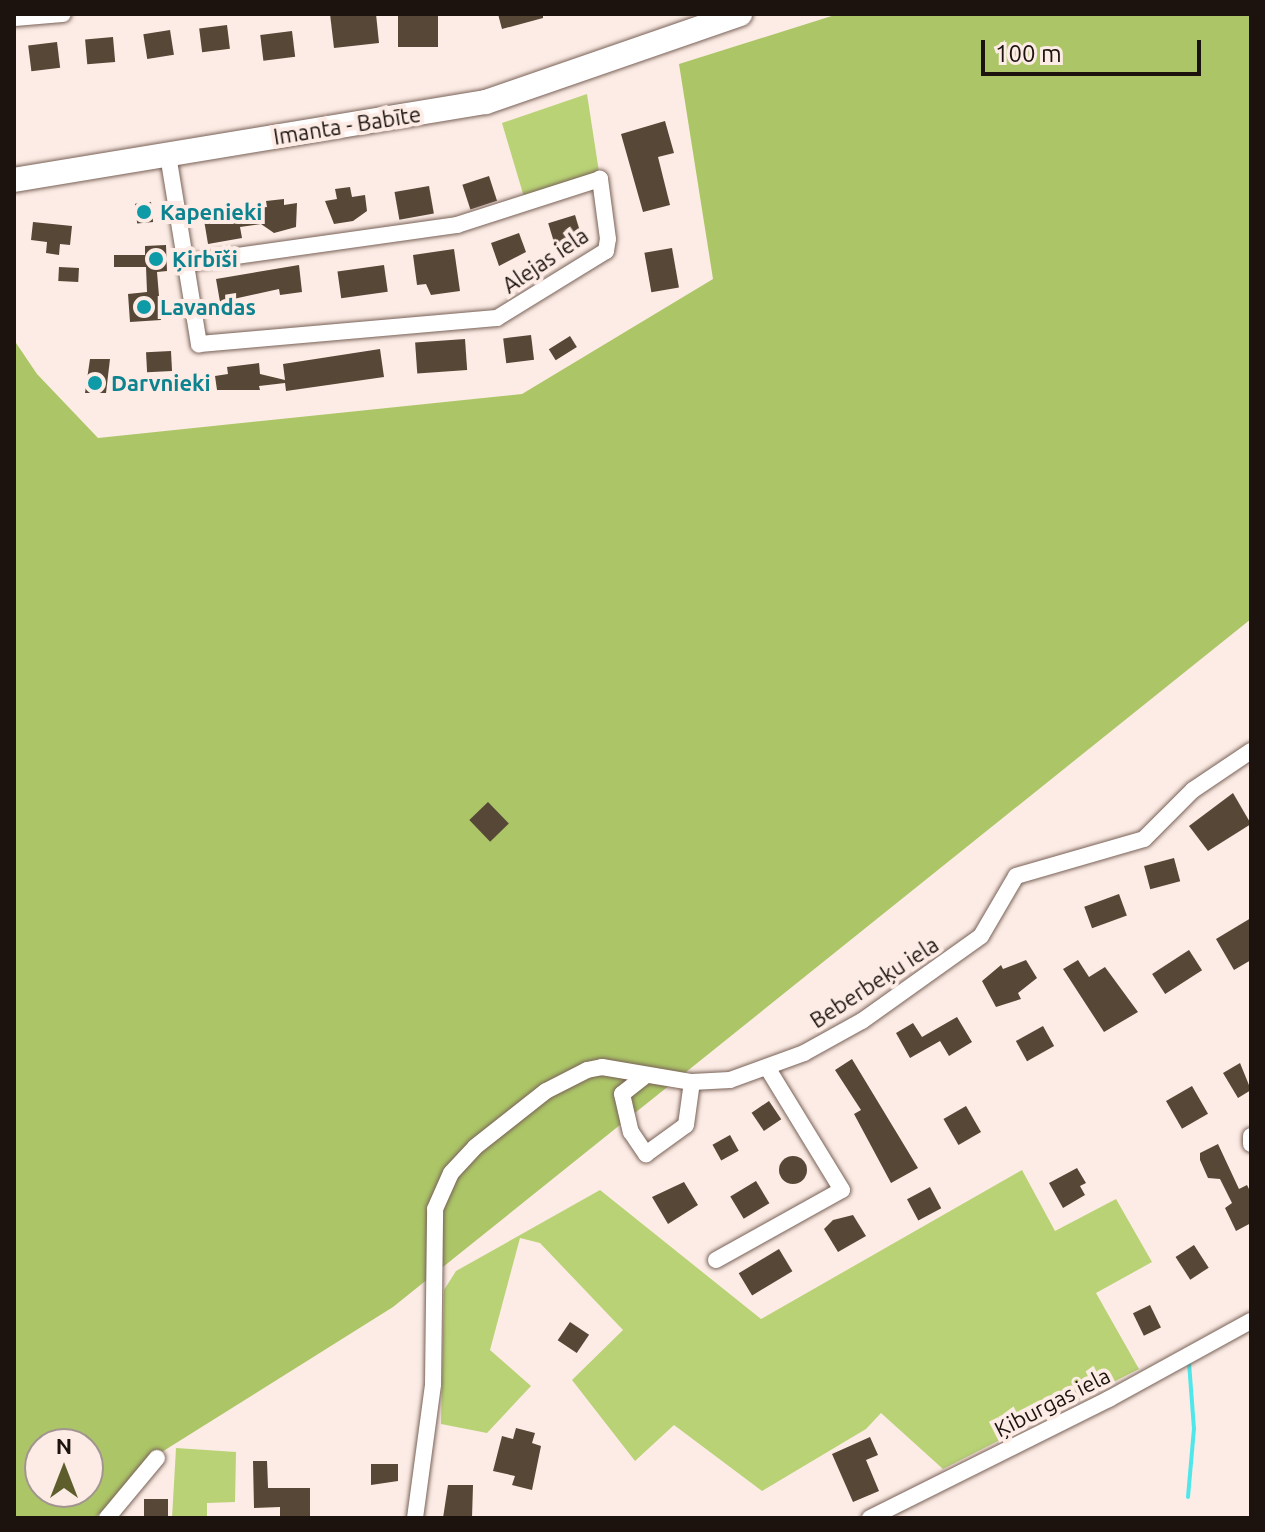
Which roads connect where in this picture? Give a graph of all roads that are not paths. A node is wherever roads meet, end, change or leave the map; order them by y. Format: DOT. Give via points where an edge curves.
graph roads {
  1 [pos="63,14"];
  2 [pos="740,14"];
  3 [pos="14,18"];
  4 [pos="168,155"];
  5 [pos="14,180"];
  6 [pos="187,263"];
  7 [pos="1251,751"];
  8 [pos="768,1069"];
  9 [pos="645,1076"];
  10 [pos="692,1082"];
  11 [pos="1251,1136"];
  12 [pos="1251,1144"];
  13 [pos="716,1260"];
  14 [pos="1251,1321"];
  15 [pos="157,1458"];
  16 [pos="107,1518"];
  17 [pos="415,1518"];
  18 [pos="870,1518"];
  1 -- 3 [label="street"];
  2 -- 4 [label="main road, Imanta - Babīte" via="486,102"];
  4 -- 5 [label="main road, Imanta - Babīte"];
  4 -- 6 [label="street"];
  6 -- 6 [label="street, Alejas iela" via="457,225 600,179 608,239 606,251 497,318 199,344"];
  7 -- 8 [label="street, Beberbeķu iela" via="1193,790 1144,839 1016,876 981,936 843,1033"];
  8 -- 10 [label="street, Beberbeķu iela" via="730,1080"];
  8 -- 13 [label="street" via="842,1190"];
  9 -- 10 [label="street, Beberbeķu iela"];
  9 -- 10 [label="street" via="622,1094 631,1132 646,1154 686,1125"];
  9 -- 17 [label="street, Beberbeķu iela" via="602,1067 546,1091 475,1147 441,1190 433,1235 433,1384"];
  11 -- 12 [label="street"];
  14 -- 18 [label="street, Ķiburgas iela" via="1109,1399"];
  15 -- 16 [label="street"];
}
